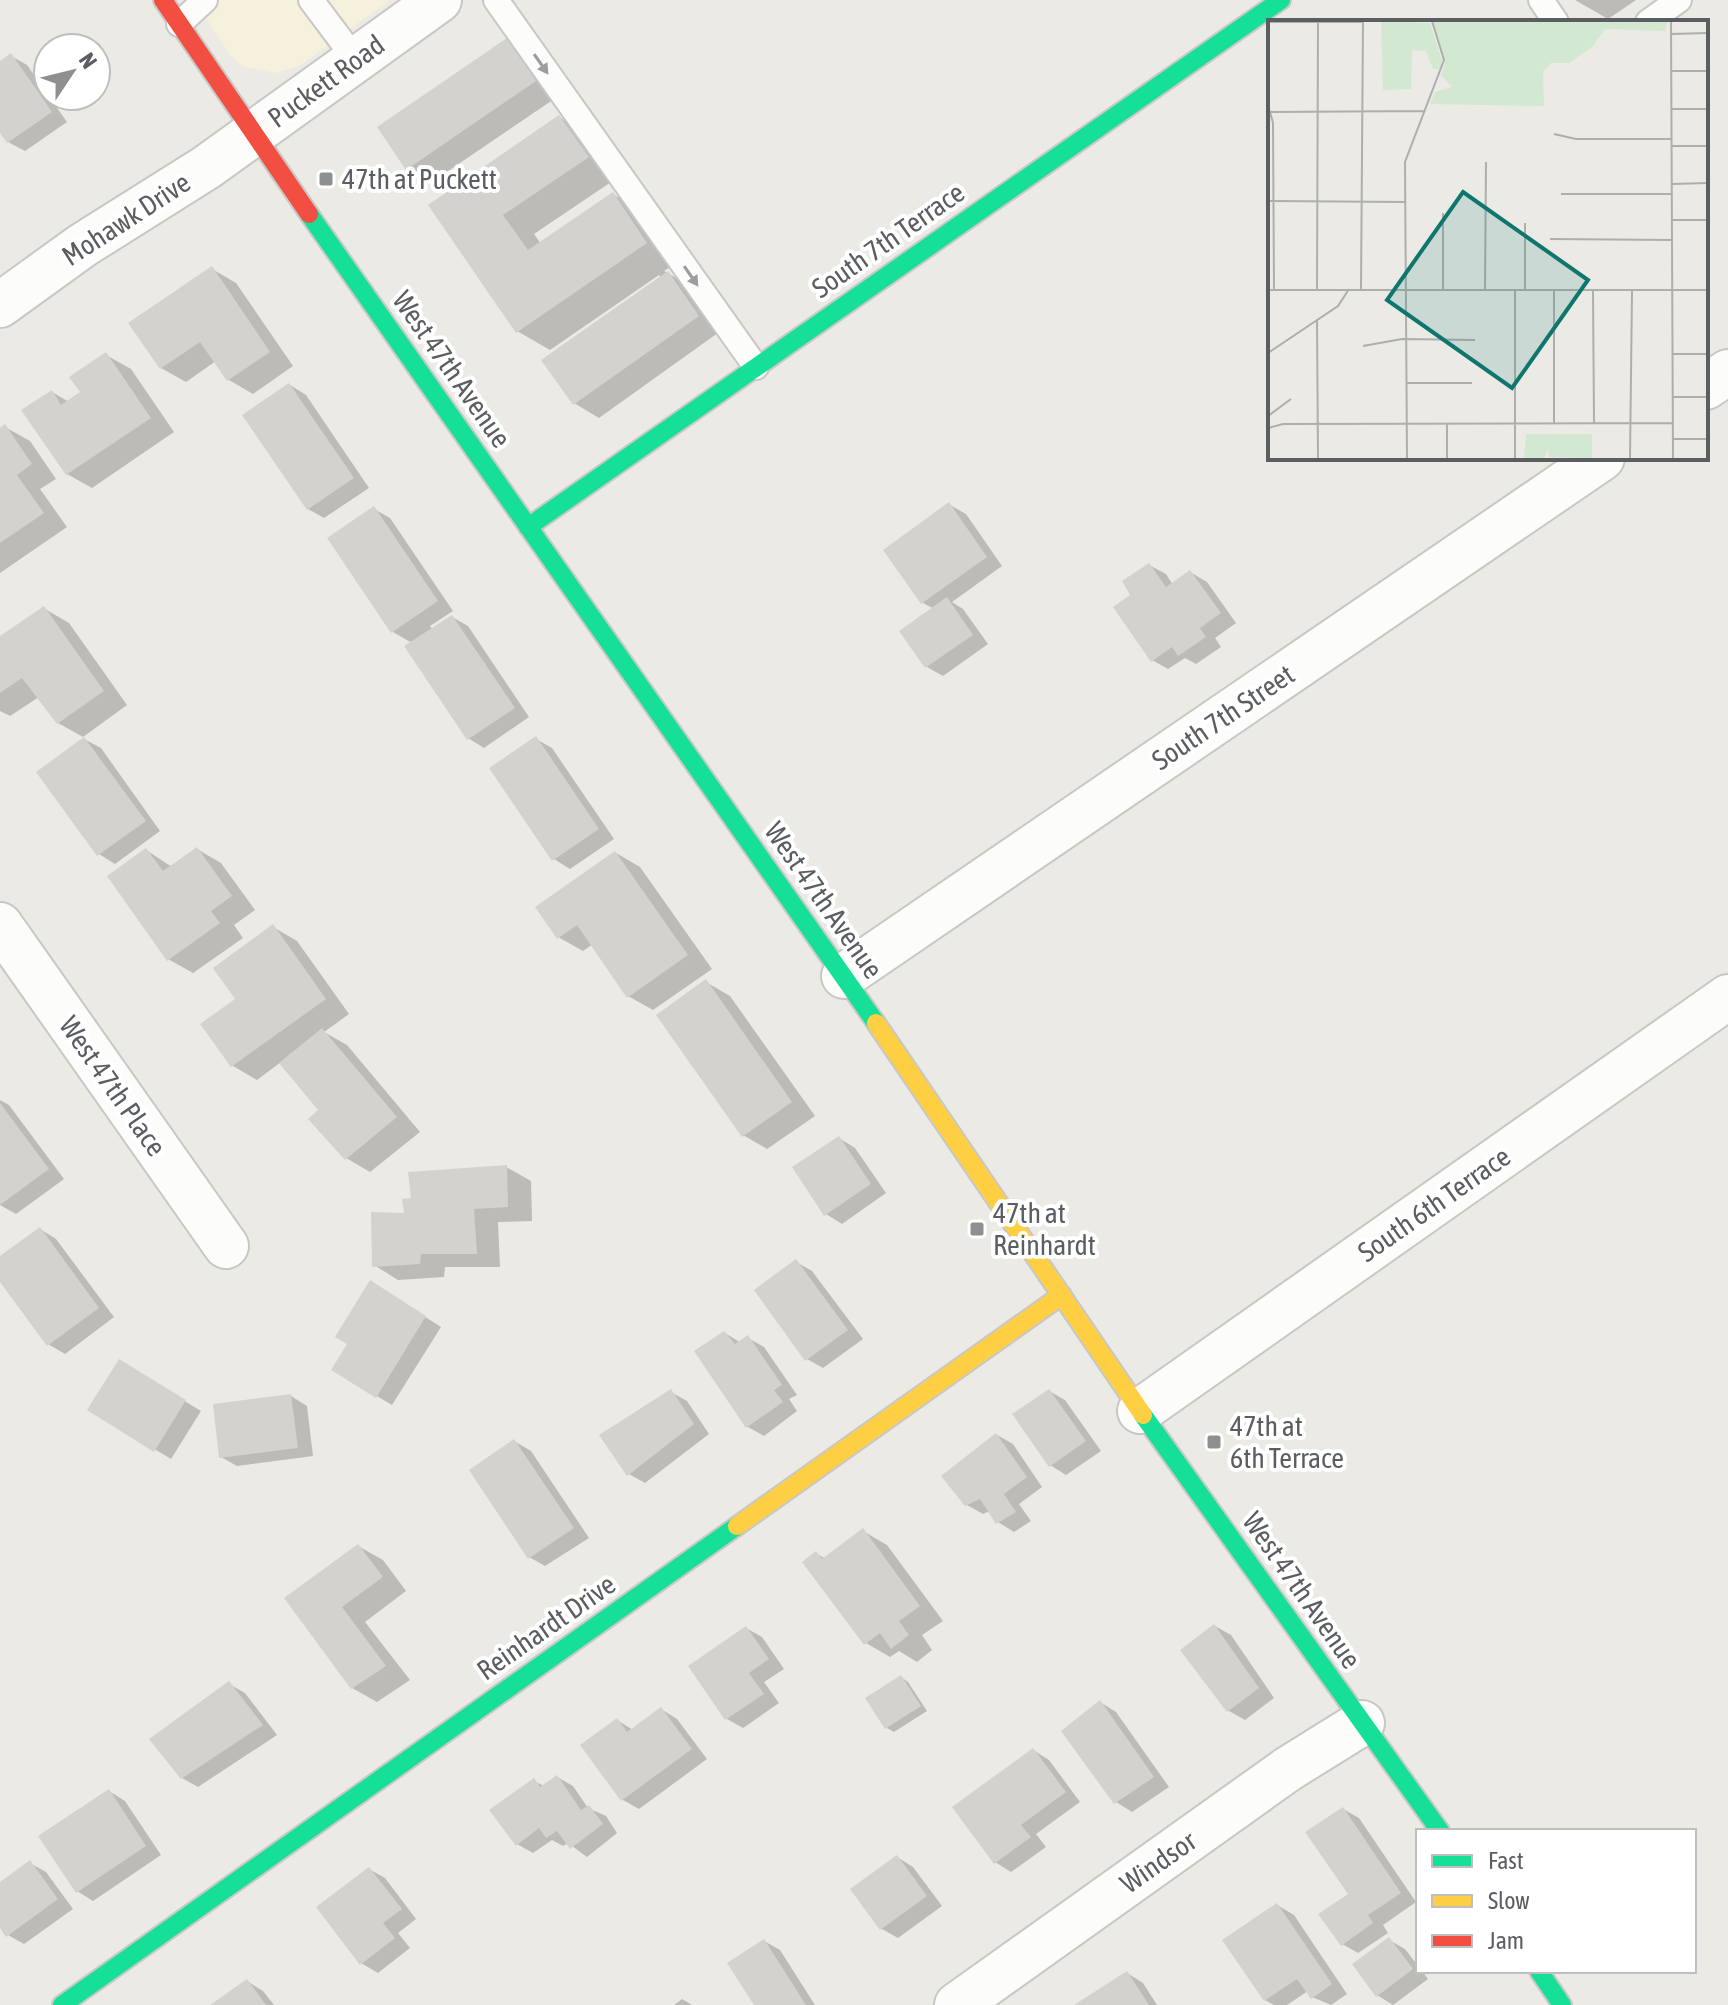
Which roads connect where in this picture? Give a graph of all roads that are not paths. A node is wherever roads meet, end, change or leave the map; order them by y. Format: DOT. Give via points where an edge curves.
graph roads {
  1 [pos="163,0"];
  2 [pos="205,0"];
  3 [pos="311,0"];
  4 [pos="439,0"];
  5 [pos="496,0"];
  6 [pos="1281,0"];
  7 [pos="1541,0"];
  8 [pos="1679,0"];
  9 [pos="1555,20"];
  10 [pos="1651,20"];
  11 [pos="179,24"];
  12 [pos="356,60"];
  13 [pos="253,134"];
  14 [pos="0,305"];
  15 [pos="756,367"];
  16 [pos="1728,372"];
  17 [pos="1708,386"];
  18 [pos="1599,460"];
  19 [pos="528,527"];
  20 [pos="0,925"];
  21 [pos="844,976"];
  22 [pos="1728,997"];
  23 [pos="226,1246"];
  24 [pos="1062,1295"];
  25 [pos="1140,1411"];
  26 [pos="1362,1723"];
  27 [pos="1439,1829"];
  28 [pos="1540,1973"];
  29 [pos="62,2005"];
  30 [pos="957,2005"];
  31 [pos="1562,2005"];
  1 -- 11 [label="street, West 47th Avenue"];
  2 -- 11 [label="lane"];
  3 -- 12 [label="lane"];
  4 -- 12 [label="street, Puckett Road"];
  5 -- 15 [label="lane, one-way"];
  6 -- 15 [label="street, South 7th Terrace"];
  7 -- 9 [label="lane"];
  8 -- 10 [label="lane"];
  11 -- 13 [label="street, West 47th Avenue"];
  12 -- 13 [label="street, Puckett Road"];
  13 -- 14 [label="street, Mohawk Drive"];
  13 -- 19 [label="street, West 47th Avenue"];
  15 -- 19 [label="street, South 7th Terrace"];
  16 -- 17 [label="street"];
  18 -- 21 [label="street, South 7th Street"];
  19 -- 21 [label="street, West 47th Avenue"];
  20 -- 23 [label="street, West 47th Place"];
  21 -- 24 [label="street, West 47th Avenue"];
  22 -- 25 [label="street, South 6th Terrace"];
  24 -- 25 [label="street, West 47th Avenue"];
  24 -- 29 [label="street, Reinhardt Drive"];
  25 -- 26 [label="street, West 47th Avenue"];
  26 -- 27 [label="street, West 47th Avenue"];
  26 -- 30 [label="street, Windsor" via="1288,1769"];
  28 -- 31 [label="street"];
}
